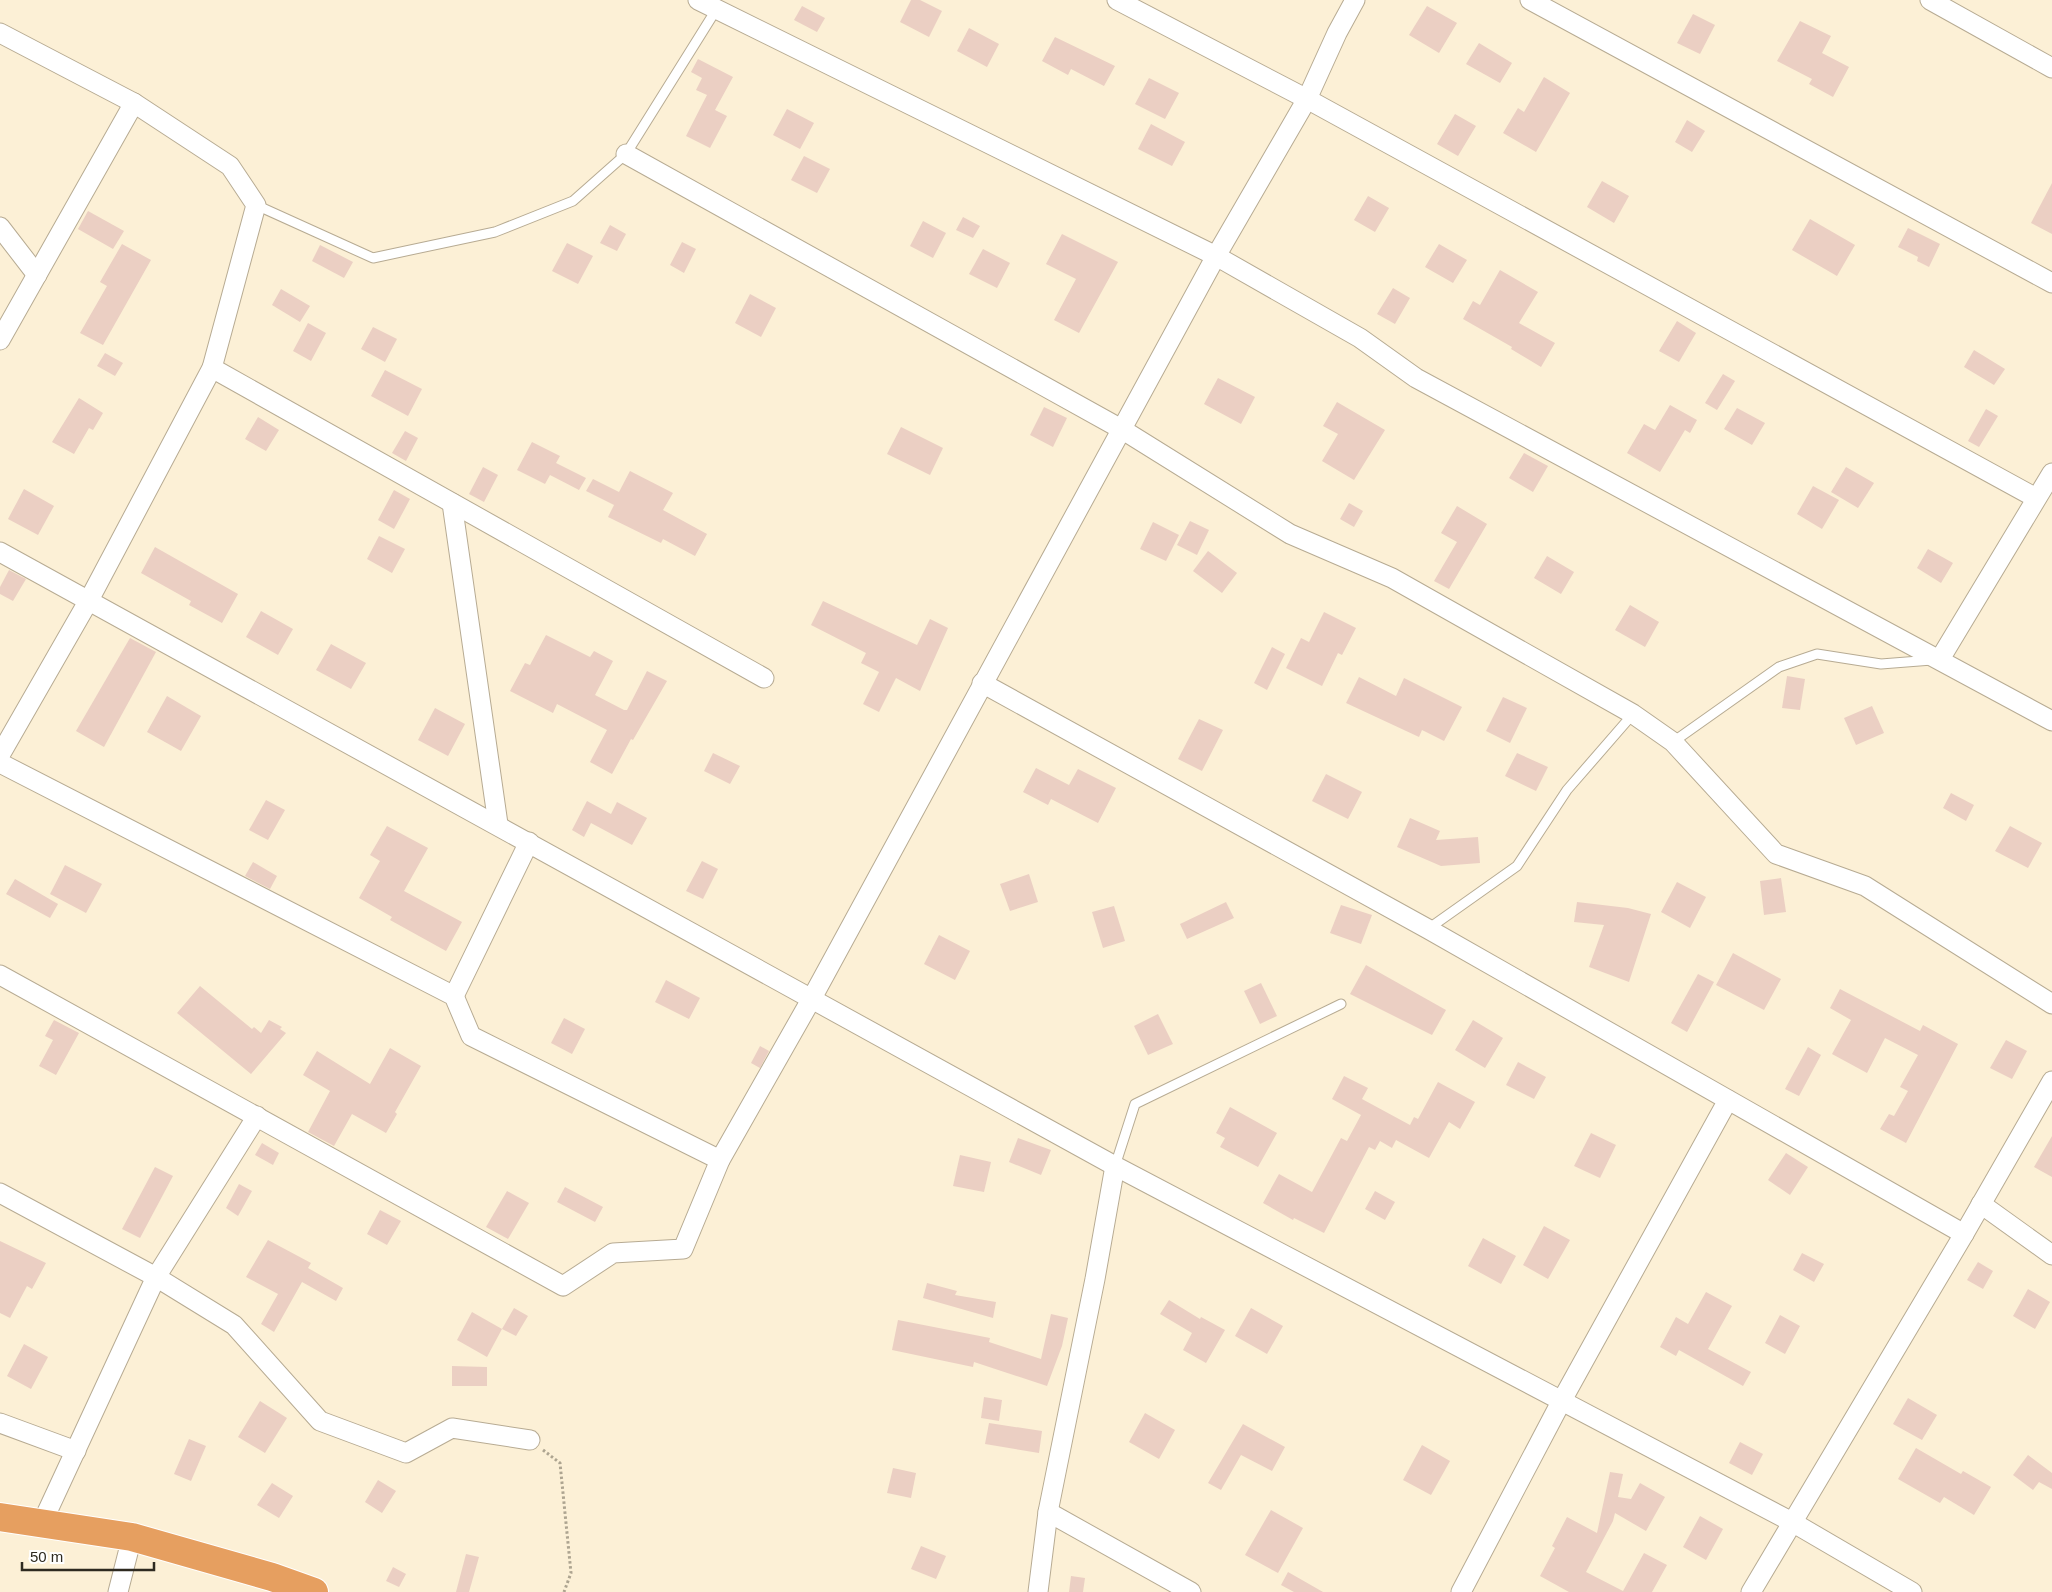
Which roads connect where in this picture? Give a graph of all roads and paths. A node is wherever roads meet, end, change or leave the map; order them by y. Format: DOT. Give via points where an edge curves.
graph roads {
  1 [pos="698,0"];
  2 [pos="1117,0"];
  3 [pos="1355,0"];
  4 [pos="1530,0"];
  5 [pos="1930,0"];
  6 [pos="716,10"];
  7 [pos="0,33"];
  8 [pos="2052,68"];
  9 [pos="1307,100"];
  10 [pos="134,103"];
  11 [pos="626,154"];
  12 [pos="256,204"];
  13 [pos="0,227"];
  14 [pos="1216,256"];
  15 [pos="37,275"];
  16 [pos="2052,283"];
  17 [pos="0,340"];
  18 [pos="212,368"];
  19 [pos="1123,430"];
  20 [pos="2052,473"];
  21 [pos="2036,498"];
  22 [pos="452,503"];
  23 [pos="0,552"];
  24 [pos="89,600"];
  25 [pos="1940,659"];
  26 [pos="764,678"];
  27 [pos="982,683"];
  28 [pos="1633,714"];
  29 [pos="2052,721"];
  30 [pos="1673,742"];
  31 [pos="0,755"];
  32 [pos="0,763"];
  33 [pos="498,824"];
  34 [pos="530,842"];
  35 [pos="1428,929"];
  36 [pos="0,974"];
  37 [pos="454,996"];
  38 [pos="812,998"];
  39 [pos="1340,1004"];
  40 [pos="2052,1004"];
  41 [pos="2052,1081"];
  42 [pos="1728,1100"];
  43 [pos="257,1116"];
  44 [pos="720,1160"];
  45 [pos="1115,1166"];
  46 [pos="0,1193"];
  47 [pos="1981,1204"];
  48 [pos="1964,1234"];
  49 [pos="2052,1255"];
  50 [pos="156,1277"];
  51 [pos="1561,1402"];
  52 [pos="0,1423"];
  53 [pos="530,1440"];
  54 [pos="76,1451"];
  55 [pos="1048,1512"];
  56 [pos="0,1517"];
  57 [pos="1792,1522"];
  58 [pos="42,1523"];
  59 [pos="132,1537"];
  60 [pos="118,1592"];
  61 [pos="314,1592"];
  62 [pos="564,1592"];
  63 [pos="1038,1592"];
  64 [pos="1191,1592"];
  65 [pos="1461,1592"];
  66 [pos="1751,1592"];
  67 [pos="1912,1592"];
  1 -- 6 [label="street"];
  2 -- 9 [label="street"];
  3 -- 9 [label="street"];
  4 -- 16 [label="street"];
  5 -- 8 [label="street"];
  6 -- 11 [label="lane"];
  6 -- 14 [label="street"];
  7 -- 10 [label="street"];
  9 -- 14 [label="street"];
  9 -- 21 [label="street"];
  10 -- 12 [label="street" via="230,166"];
  10 -- 15 [label="street"];
  11 -- 12 [label="lane" via="573,201 495,232 373,258"];
  11 -- 19 [label="street"];
  12 -- 18 [label="street"];
  13 -- 15 [label="street"];
  14 -- 19 [label="street"];
  14 -- 25 [label="street" via="1360,338 1416,378"];
  15 -- 17 [label="street"];
  18 -- 22 [label="street"];
  18 -- 24 [label="street"];
  19 -- 27 [label="street"];
  19 -- 28 [label="street" via="1290,534 1392,578"];
  20 -- 21 [label="street"];
  21 -- 25 [label="street"];
  22 -- 26 [label="street"];
  22 -- 33 [label="street"];
  23 -- 24 [label="street"];
  24 -- 31 [label="street"];
  24 -- 33 [label="street"];
  25 -- 29 [label="street"];
  25 -- 30 [label="lane" via="1881,664 1818,654 1779,667"];
  27 -- 35 [label="street"];
  27 -- 38 [label="street"];
  28 -- 30 [label="street"];
  28 -- 35 [label="lane" via="1566,790 1516,866"];
  30 -- 40 [label="street" via="1776,854 1866,886"];
  32 -- 37 [label="street"];
  33 -- 34 [label="street"];
  34 -- 37 [label="street"];
  34 -- 38 [label="street"];
  35 -- 42 [label="street"];
  36 -- 43 [label="street"];
  37 -- 44 [label="street" via="471,1036"];
  38 -- 44 [label="street"];
  38 -- 45 [label="street"];
  39 -- 45 [label="lane" via="1135,1104"];
  41 -- 47 [label="street"];
  42 -- 48 [label="street"];
  42 -- 51 [label="street"];
  43 -- 44 [label="street" via="563,1286 614,1253 683,1249"];
  43 -- 50 [label="street"];
  45 -- 51 [label="street"];
  45 -- 55 [label="street"];
  46 -- 50 [label="street"];
  47 -- 48 [label="street"];
  47 -- 49 [label="street"];
  48 -- 57 [label="street"];
  50 -- 53 [label="street" via="234,1326 320,1421 406,1452 452,1428"];
  50 -- 54 [label="street"];
  51 -- 57 [label="street"];
  51 -- 65 [label="street"];
  52 -- 54 [label="street"];
  53 -- 62 [label="path" via="560,1463 571,1573"];
  54 -- 58 [label="street"];
  55 -- 63 [label="street"];
  55 -- 64 [label="street"];
  56 -- 58 [label="highway"];
  57 -- 66 [label="street"];
  57 -- 67 [label="street"];
  58 -- 59 [label="highway"];
  59 -- 60 [label="street"];
  59 -- 61 [label="highway"];
}
